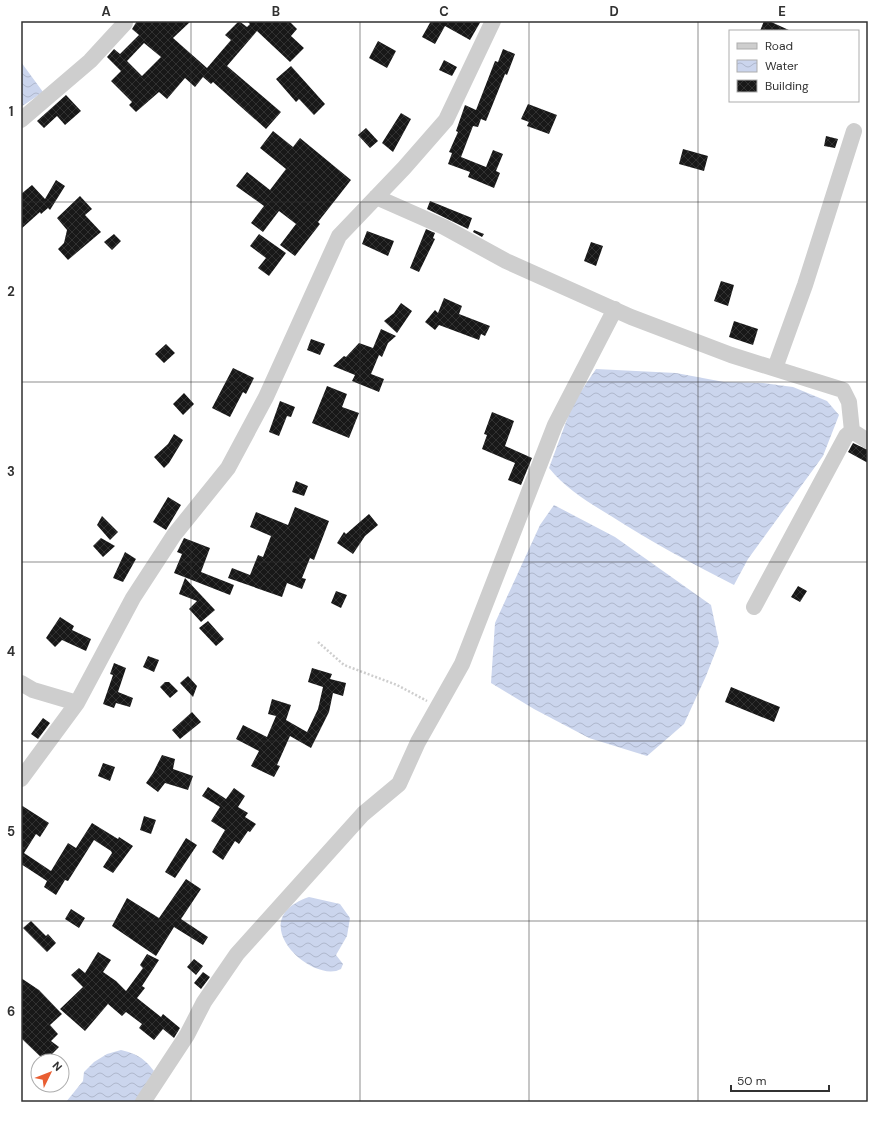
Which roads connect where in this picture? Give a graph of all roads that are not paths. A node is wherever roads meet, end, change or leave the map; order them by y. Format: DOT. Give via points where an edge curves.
graph roads {
  1 [pos="493,21"];
  2 [pos="125,23"];
  3 [pos="21,120"];
  4 [pos="854,131"];
  5 [pos="376,197"];
  6 [pos="615,310"];
  7 [pos="775,368"];
  8 [pos="852,431"];
  9 [pos="868,441"];
  10 [pos="754,607"];
  11 [pos="21,683"];
  12 [pos="77,704"];
  13 [pos="21,779"];
  14 [pos="143,1102"];
  1 -- 5 [label="street" via="446,120"];
  2 -- 3 [label="street" via="90,61"];
  4 -- 7 [label="street" via="805,285"];
  5 -- 6 [label="street" via="444,227 506,262"];
  5 -- 12 [label="street" via="340,236 266,397 228,468 174,535 133,598"];
  6 -- 7 [label="street" via="731,355"];
  6 -- 14 [label="street" via="555,425 462,664 418,742 399,784 363,814 237,954 204,1002 187,1035"];
  7 -- 8 [label="street" via="843,390 849,402"];
  8 -- 9 [label="street"];
  8 -- 10 [label="street" via="846,436"];
  11 -- 12 [label="street" via="33,690"];
  12 -- 13 [label="street"];
}
